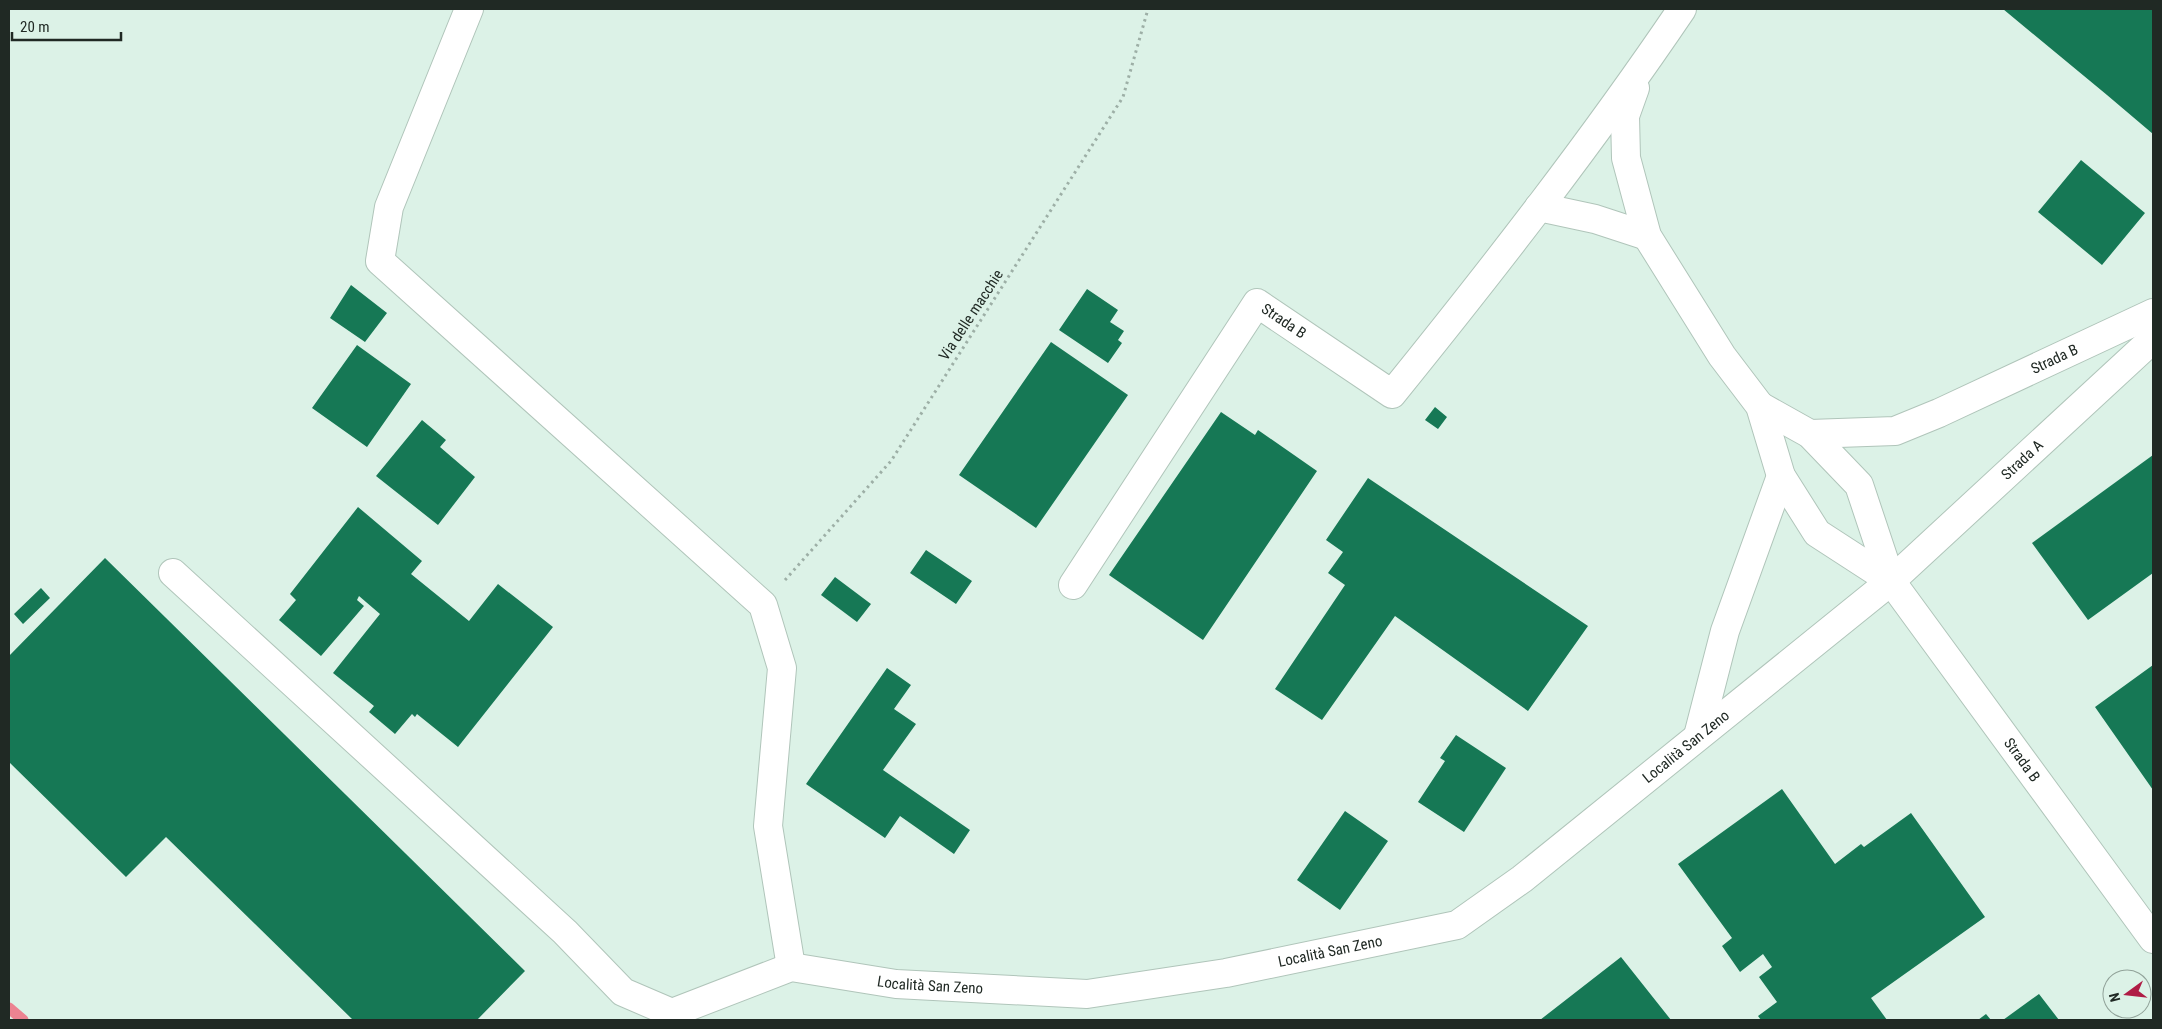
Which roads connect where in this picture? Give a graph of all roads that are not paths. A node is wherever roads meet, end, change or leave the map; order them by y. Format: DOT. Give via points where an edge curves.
graph roads {
  1 [pos="469,9"];
  2 [pos="1682,9"];
  3 [pos="1641,70"];
  4 [pos="1540,207"];
  5 [pos="1647,236"];
  6 [pos="2153,313"];
  7 [pos="2153,339"];
  8 [pos="1760,406"];
  9 [pos="1810,434"];
  10 [pos="1781,476"];
  11 [pos="173,573"];
  12 [pos="1891,581"];
  13 [pos="1073,586"];
  14 [pos="1698,736"];
  15 [pos="2153,939"];
  16 [pos="791,967"];
  17 [pos="669,1017"];
  1 -- 16 [label="street" via="389,207 380,261 764,605 782,668 768,826"];
  2 -- 3 [label="street, Strada B"];
  3 -- 4 [label="street, Strada B"];
  3 -- 5 [label="street, Strada B" via="1625,116 1626,158"];
  4 -- 5 [label="street" via="1595,219"];
  4 -- 13 [label="street, Strada B" via="1392,394 1257,303"];
  5 -- 8 [label="street, Strada B" via="1722,356"];
  6 -- 9 [label="street, Strada B" via="1895,431"];
  7 -- 12 [label="street, Strada A"];
  8 -- 9 [label="street, Strada B"];
  8 -- 10 [label="street, Strada B"];
  9 -- 12 [label="street, Strada B" via="1859,486"];
  10 -- 12 [label="street, Strada B" via="1817,533"];
  10 -- 14 [label="street" via="1725,631"];
  11 -- 17 [label="street" via="565,932 624,992"];
  12 -- 14 [label="street, Località San Zeno"];
  12 -- 15 [label="street, Strada B"];
  14 -- 16 [label="street, Località San Zeno" via="1522,879 1458,925 1226,973 1087,994 896,984"];
  16 -- 17 [label="street"];
}
